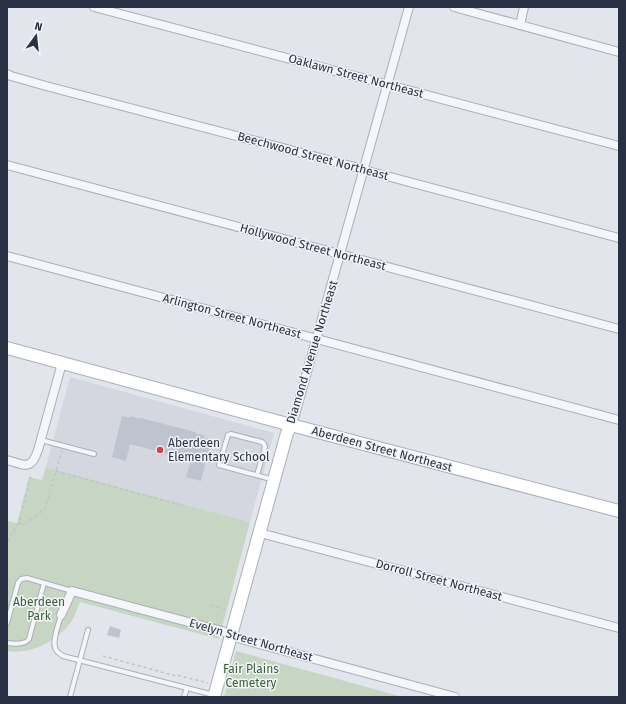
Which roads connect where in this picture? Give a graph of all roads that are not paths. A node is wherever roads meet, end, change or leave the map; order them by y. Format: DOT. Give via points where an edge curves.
graph roads {
  1 [pos="94,7"];
  2 [pos="409,7"];
  3 [pos="454,7"];
  4 [pos="524,7"];
  5 [pos="520,25"];
  6 [pos="619,52"];
  7 [pos="7,74"];
  8 [pos="388,85"];
  9 [pos="619,146"];
  10 [pos="7,165"];
  11 [pos="364,170"];
  12 [pos="619,238"];
  13 [pos="341,254"];
  14 [pos="7,256"];
  15 [pos="619,329"];
  16 [pos="317,339"];
  17 [pos="7,348"];
  18 [pos="62,363"];
  19 [pos="619,420"];
  20 [pos="290,424"];
  21 [pos="41,440"];
  22 [pos="94,454"];
  23 [pos="7,460"];
  24 [pos="257,475"];
  25 [pos="274,480"];
  26 [pos="619,511"];
  27 [pos="260,533"];
  28 [pos="44,583"];
  29 [pos="72,591"];
  30 [pos="61,615"];
  31 [pos="7,623"];
  32 [pos="619,628"];
  33 [pos="88,630"];
  34 [pos="231,635"];
  35 [pos="7,643"];
  36 [pos="80,660"];
  37 [pos="187,688"];
  38 [pos="214,696"];
  39 [pos="70,697"];
  40 [pos="184,697"];
  41 [pos="455,697"];
  1 -- 8 [label="street, Oaklawn Street Northeast"];
  2 -- 8 [label="street, Diamond Avenue Northeast"];
  3 -- 5 [label="street"];
  4 -- 5 [label="street"];
  5 -- 6 [label="street"];
  7 -- 11 [label="street, Beechwood Street Northeast"];
  8 -- 9 [label="street, Oaklawn Street Northeast"];
  8 -- 11 [label="street, Diamond Avenue Northeast"];
  10 -- 13 [label="street, Hollywood Street Northeast"];
  11 -- 12 [label="street, Beechwood Street Northeast"];
  11 -- 13 [label="street, Diamond Avenue Northeast"];
  13 -- 15 [label="street, Hollywood Street Northeast"];
  13 -- 16 [label="street, Diamond Avenue Northeast"];
  14 -- 16 [label="street, Arlington Street Northeast"];
  16 -- 19 [label="street, Arlington Street Northeast"];
  16 -- 20 [label="street, Diamond Avenue Northeast" via="295,415"];
  17 -- 18 [label="street, Aberdeen Street Northeast"];
  18 -- 20 [label="street, Aberdeen Street Northeast"];
  18 -- 21 [label="street"];
  20 -- 25 [label="street, Diamond Avenue Northeast"];
  20 -- 26 [label="street, Aberdeen Street Northeast"];
  21 -- 22 [label="lane"];
  21 -- 23 [label="street" via="31,464"];
  24 -- 24 [label="lane" via="219,465 228,435 264,444"];
  24 -- 25 [label="lane"];
  25 -- 27 [label="street, Diamond Avenue Northeast"];
  27 -- 32 [label="street, Dorroll Street Northeast"];
  27 -- 34 [label="street, Diamond Avenue Northeast"];
  28 -- 29 [label="lane"];
  28 -- 31 [label="lane" via="24,578 19,580"];
  28 -- 35 [label="lane" via="29,639 24,643"];
  29 -- 30 [label="street"];
  29 -- 34 [label="street, Evelyn Street Northeast"];
  30 -- 36 [label="lane" via="54,639 55,649 63,656"];
  33 -- 36 [label="lane"];
  34 -- 38 [label="street, Diamond Avenue Northeast"];
  34 -- 41 [label="street, Evelyn Street Northeast"];
  36 -- 37 [label="lane"];
  36 -- 39 [label="lane"];
  37 -- 38 [label="lane"];
  37 -- 40 [label="lane"];
}
